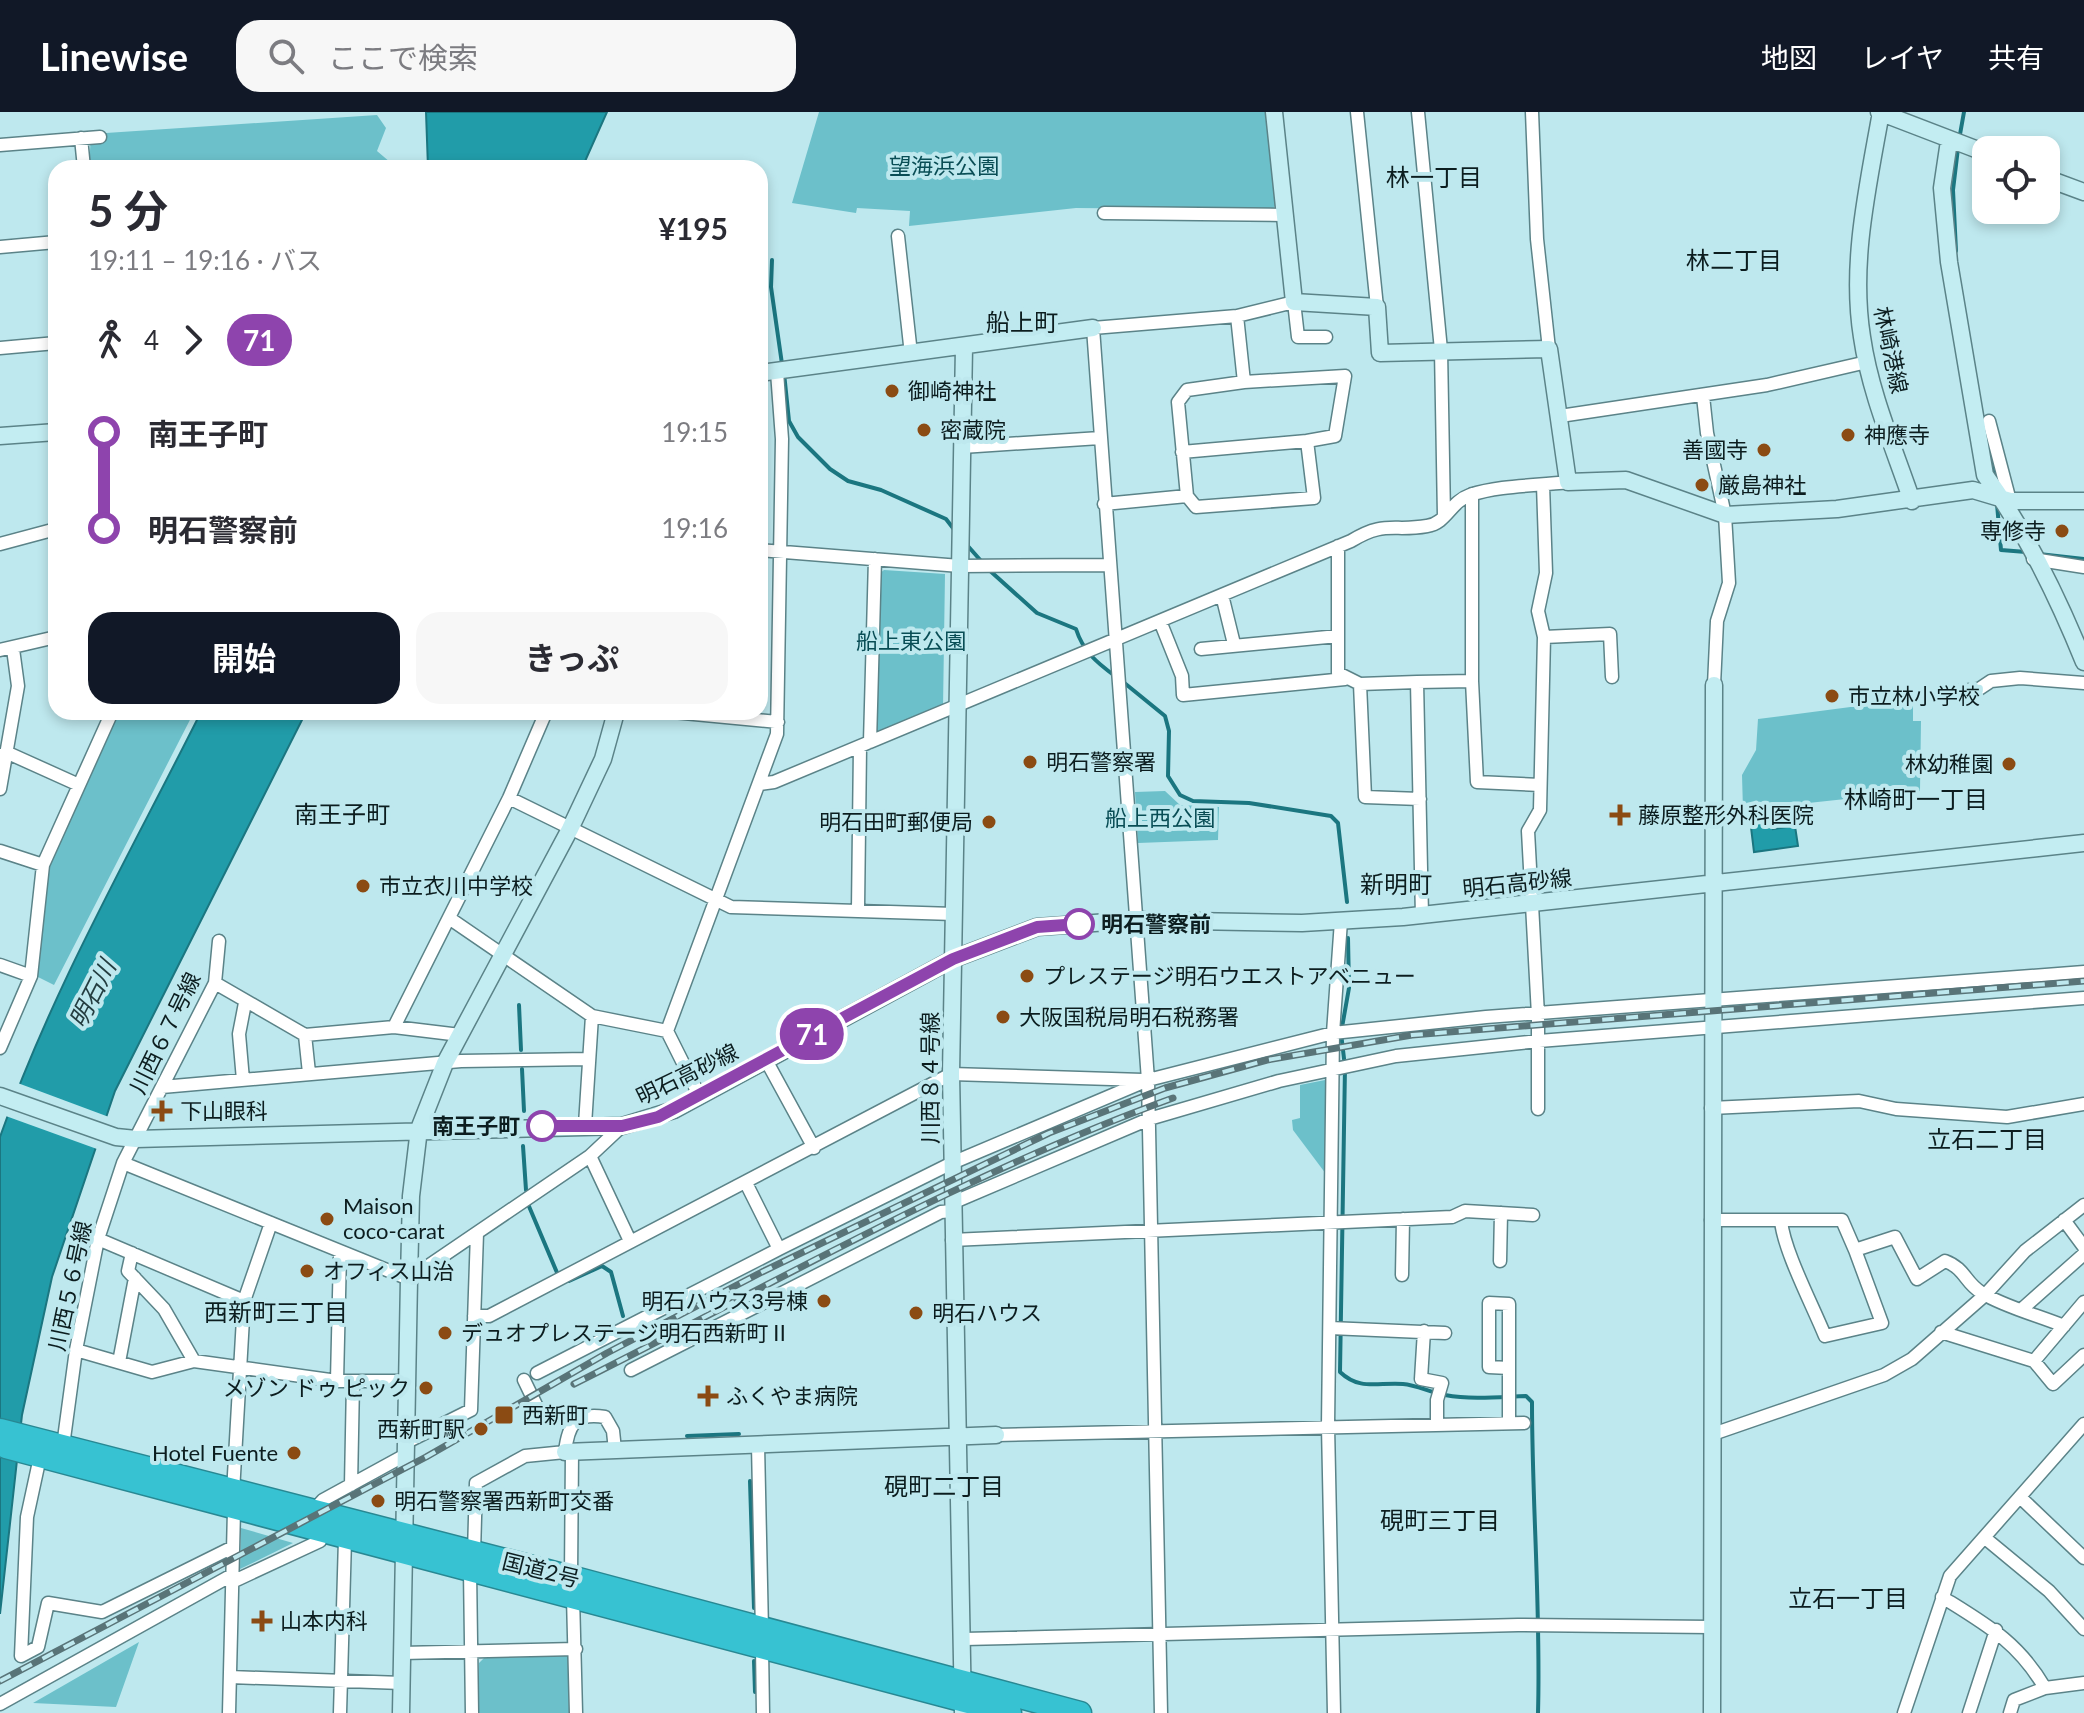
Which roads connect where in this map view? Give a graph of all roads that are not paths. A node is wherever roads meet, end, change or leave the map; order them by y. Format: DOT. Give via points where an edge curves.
graph roads {
  1 [pos="1274,112"];
  2 [pos="1357,112"];
  3 [pos="1418,112"];
  4 [pos="1532,112"];
  5 [pos="1880,112"];
  6 [pos="100,137"];
  7 [pos="81,138"];
  8 [pos="1957,143"];
  9 [pos="0,145"];
  10 [pos="1972,148"];
  11 [pos="83,160"];
  12 [pos="2060,183"];
  13 [pos="2084,192"];
  14 [pos="1104,213"];
  15 [pos="1285,215"];
  16 [pos="898,236"];
  17 [pos="48,243"];
  18 [pos="0,247"];
  19 [pos="1294,302"];
  20 [pos="1377,307"];
  21 [pos="1237,316"];
  22 [pos="1093,328"];
  23 [pos="1326,337"];
  24 [pos="48,344"];
  25 [pos="964,347"];
  26 [pos="0,348"];
  27 [pos="1549,349"];
  28 [pos="1441,350"];
  29 [pos="911,354"];
  30 [pos="1867,362"];
  31 [pos="768,372"];
  32 [pos="1244,382"];
  33 [pos="1703,396"];
  34 [pos="1560,416"];
  35 [pos="1989,421"];
  36 [pos="48,433"];
  37 [pos="0,436"];
  38 [pos="1100,438"];
  39 [pos="1307,441"];
  40 [pos="962,447"];
  41 [pos="1182,452"];
  42 [pos="1568,482"];
  43 [pos="1543,485"];
  44 [pos="1472,494"];
  45 [pos="2000,495"];
  46 [pos="1187,496"];
  47 [pos="1912,501"];
  48 [pos="2084,501"];
  49 [pos="1104,504"];
  50 [pos="1725,515"];
  51 [pos="1444,519"];
  52 [pos="48,531"];
  53 [pos="0,544"];
  54 [pos="1338,546"];
  55 [pos="768,550"];
  56 [pos="779,550"];
  57 [pos="875,559"];
  58 [pos="2033,559"];
  59 [pos="1108,565"];
  60 [pos="960,566"];
  61 [pos="2084,567"];
  62 [pos="1222,595"];
  63 [pos="1160,621"];
  64 [pos="1338,636"];
  65 [pos="1544,637"];
  66 [pos="48,639"];
  67 [pos="1116,639"];
  68 [pos="1234,644"];
  69 [pos="1201,649"];
  70 [pos="6,650"];
  71 [pos="2084,662"];
  72 [pos="1612,677"];
  73 [pos="1345,679"];
  74 [pos="1472,681"];
  75 [pos="1417,682"];
  76 [pos="2084,683"];
  77 [pos="1360,684"];
  78 [pos="1714,685"];
  79 [pos="1945,693"];
  80 [pos="958,706"];
  81 [pos="108,720"];
  82 [pos="543,720"];
  83 [pos="614,720"];
  84 [pos="762,720"];
  85 [pos="778,722"];
  86 [pos="865,744"];
  87 [pos="4,754"];
  88 [pos="759,784"];
  89 [pos="79,785"];
  90 [pos="1540,785"];
  91 [pos="0,789"];
  92 [pos="509,798"];
  93 [pos="1420,799"];
  94 [pos="570,829"];
  95 [pos="2084,843"];
  96 [pos="0,851"];
  97 [pos="43,865"];
  98 [pos="1714,883"];
  99 [pos="713,901"];
  100 [pos="1530,904"];
  101 [pos="858,909"];
  102 [pos="954,914"];
  103 [pos="1422,916"];
  104 [pos="449,918"];
  105 [pos="1137,920"];
  106 [pos="1341,921"];
  107 [pos="219,941"];
  108 [pos="503,955"];
  109 [pos="953,959"];
  110 [pos="0,965"];
  111 [pos="2084,972"];
  112 [pos="31,976"];
  113 [pos="215,983"];
  114 [pos="2084,998"];
  115 [pos="1713,1001"];
  116 [pos="245,1003"];
  117 [pos="1538,1015"];
  118 [pos="592,1016"];
  119 [pos="1713,1026"];
  120 [pos="394,1027"];
  121 [pos="667,1031"];
  122 [pos="1333,1033"];
  123 [pos="305,1035"];
  124 [pos="460,1035"];
  125 [pos="1539,1041"];
  126 [pos="0,1046"];
  127 [pos="589,1059"];
  128 [pos="766,1060"];
  129 [pos="445,1063"];
  130 [pos="1334,1069"];
  131 [pos="309,1073"];
  132 [pos="951,1074"];
  133 [pos="243,1080"];
  134 [pos="1148,1080"];
  135 [pos="162,1087"];
  136 [pos="699,1095"];
  137 [pos="0,1096"];
  138 [pos="2084,1104"];
  139 [pos="1711,1108"];
  140 [pos="1538,1109"];
  141 [pos="1149,1119"];
  142 [pos="585,1125"];
  143 [pos="622,1126"];
  144 [pos="419,1129"];
  145 [pos="136,1139"];
  146 [pos="814,1148"];
  147 [pos="590,1156"];
  148 [pos="123,1163"];
  149 [pos="952,1163"];
  150 [pos="746,1183"];
  151 [pos="2084,1205"];
  152 [pos="952,1207"];
  153 [pos="1501,1213"];
  154 [pos="1533,1215"];
  155 [pos="1403,1219"];
  156 [pos="1711,1220"];
  157 [pos="2064,1220"];
  158 [pos="1781,1221"];
  159 [pos="1331,1222"];
  160 [pos="271,1223"];
  161 [pos="1151,1228"];
  162 [pos="477,1233"];
  163 [pos="98,1239"];
  164 [pos="952,1240"];
  165 [pos="630,1241"];
  166 [pos="2084,1247"];
  167 [pos="779,1249"];
  168 [pos="1855,1250"];
  169 [pos="132,1253"];
  170 [pos="340,1253"];
  171 [pos="2084,1254"];
  172 [pos="1500,1261"];
  173 [pos="1402,1275"];
  174 [pos="135,1278"];
  175 [pos="409,1279"];
  176 [pos="1985,1295"];
  177 [pos="244,1301"];
  178 [pos="2084,1302"];
  179 [pos="2022,1309"];
  180 [pos="474,1316"];
  181 [pos="2064,1326"];
  182 [pos="1330,1328"];
  183 [pos="1424,1331"];
  184 [pos="1941,1332"];
  185 [pos="1445,1333"];
  186 [pos="76,1350"];
  187 [pos="2084,1355"];
  188 [pos="194,1361"];
  189 [pos="2034,1361"];
  190 [pos="119,1362"];
  191 [pos="1509,1368"];
  192 [pos="239,1370"];
  193 [pos="631,1370"];
  194 [pos="537,1373"];
  195 [pos="524,1380"];
  196 [pos="337,1381"];
  197 [pos="407,1381"];
  198 [pos="353,1382"];
  199 [pos="534,1405"];
  200 [pos="1509,1423"];
  201 [pos="1524,1423"];
  202 [pos="1437,1424"];
  203 [pos="1328,1426"];
  204 [pos="0,1430"];
  205 [pos="1155,1431"];
  206 [pos="2082,1431"];
  207 [pos="1713,1434"];
  208 [pos="996,1435"];
  209 [pos="959,1437"];
  210 [pos="0,1445"];
  211 [pos="758,1445"];
  212 [pos="63,1446"];
  213 [pos="407,1448"];
  214 [pos="36,1450"];
  215 [pos="615,1450"];
  216 [pos="568,1452"];
  217 [pos="351,1485"];
  218 [pos="2021,1498"];
  219 [pos="234,1501"];
  220 [pos="312,1512"];
  221 [pos="334,1536"];
  222 [pos="1985,1538"];
  223 [pos="404,1543"];
  224 [pos="233,1547"];
  225 [pos="2084,1558"];
  226 [pos="472,1561"];
  227 [pos="232,1579"];
  228 [pos="572,1587"];
  229 [pos="1942,1597"];
  230 [pos="1711,1627"];
  231 [pos="2084,1629"];
  232 [pos="1996,1630"];
  233 [pos="1332,1631"];
  234 [pos="1159,1634"];
  235 [pos="762,1639"];
  236 [pos="964,1639"];
  237 [pos="576,1649"];
  238 [pos="473,1651"];
  239 [pos="402,1653"];
  240 [pos="230,1677"];
  241 [pos="341,1682"];
  242 [pos="402,1683"];
  243 [pos="2084,1683"];
  244 [pos="2045,1688"];
  245 [pos="963,1699"];
  246 [pos="0,1704"];
  247 [pos="229,1713"];
  248 [pos="340,1713"];
  249 [pos="401,1713"];
  250 [pos="472,1713"];
  251 [pos="576,1713"];
  252 [pos="763,1713"];
  253 [pos="1010,1713"];
  254 [pos="1080,1713"];
  255 [pos="1161,1713"];
  256 [pos="1334,1713"];
  257 [pos="1712,1713"];
  258 [pos="1904,1713"];
  259 [pos="1969,1713"];
  260 [pos="2010,1713"];
  1 -- 15 [label="street"];
  2 -- 20 [label="street"];
  3 -- 28 [label="street"];
  4 -- 27 [label="street" via="1537,239"];
  5 -- 8 [label="street"];
  5 -- 30 [label="street, 林崎港線" via="1858,289"];
  6 -- 7 [label="street"];
  7 -- 9 [label="street"];
  7 -- 11 [label="street"];
  8 -- 10 [label="street"];
  8 -- 45 [label="street" via="1942,188 1949,262 1985,475"];
  12 -- 13 [label="street"];
  14 -- 15 [label="street"];
  15 -- 19 [label="street"];
  16 -- 29 [label="street"];
  17 -- 18 [label="street"];
  19 -- 20 [label="street"];
  19 -- 21 [label="street"];
  19 -- 23 [label="street" via="1298,337"];
  20 -- 28 [label="street" via="1380,353"];
  21 -- 22 [label="street"];
  21 -- 32 [label="street"];
  22 -- 25 [label="street"];
  22 -- 38 [label="street"];
  24 -- 26 [label="street"];
  25 -- 29 [label="street"];
  25 -- 40 [label="street, 川西８４号線"];
  27 -- 28 [label="street"];
  27 -- 34 [label="street"];
  28 -- 51 [label="street"];
  29 -- 31 [label="street"];
  30 -- 33 [label="street"];
  30 -- 47 [label="street, 林崎港線"];
  31 -- 56 [label="street" via="782,439"];
  32 -- 39 [label="street" via="1345,376 1335,436"];
  32 -- 41 [label="street" via="1187,390 1178,402"];
  33 -- 34 [label="street"];
  33 -- 50 [label="street"];
  34 -- 42 [label="street"];
  35 -- 45 [label="street"];
  36 -- 37 [label="street"];
  38 -- 40 [label="street"];
  38 -- 49 [label="street"];
  39 -- 41 [label="street"];
  39 -- 46 [label="street" via="1314,498 1196,507"];
  40 -- 60 [label="street, 川西８４号線"];
  41 -- 46 [label="street"];
  42 -- 43 [label="street"];
  42 -- 50 [label="street" via="1626,480"];
  43 -- 44 [label="street"];
  43 -- 65 [label="street" via="1546,573 1538,611"];
  44 -- 51 [label="street" via="1452,504"];
  44 -- 74 [label="street"];
  45 -- 47 [label="street" via="1973,490"];
  45 -- 48 [label="street"];
  45 -- 58 [label="street"];
  46 -- 49 [label="street"];
  47 -- 50 [label="street"];
  49 -- 59 [label="street"];
  50 -- 78 [label="street" via="1729,583 1717,621"];
  51 -- 54 [label="street" via="1430,526 1373,528"];
  52 -- 53 [label="street"];
  54 -- 62 [label="street"];
  54 -- 64 [label="street"];
  55 -- 56 [label="street"];
  56 -- 57 [label="street"];
  56 -- 85 [label="street"];
  57 -- 60 [label="street"];
  57 -- 86 [label="street"];
  58 -- 61 [label="street"];
  58 -- 71 [label="street"];
  59 -- 60 [label="street"];
  59 -- 67 [label="street"];
  60 -- 80 [label="street, 川西８４号線"];
  62 -- 63 [label="street"];
  62 -- 68 [label="street"];
  63 -- 67 [label="street"];
  63 -- 73 [label="street" via="1182,676 1183,695"];
  64 -- 68 [label="street"];
  64 -- 73 [label="street" via="1338,673"];
  65 -- 72 [label="street" via="1610,634"];
  65 -- 90 [label="street"];
  66 -- 70 [label="street"];
  67 -- 80 [label="street"];
  67 -- 105 [label="street"];
  68 -- 69 [label="street"];
  70 -- 87 [label="street" via="18,686"];
  73 -- 77 [label="street"];
  74 -- 75 [label="street"];
  74 -- 90 [label="street" via="1477,782"];
  75 -- 77 [label="street"];
  75 -- 93 [label="street"];
  76 -- 79 [label="street" via="2020,678"];
  77 -- 93 [label="street" via="1365,797"];
  78 -- 98 [label="street"];
  80 -- 86 [label="street"];
  80 -- 102 [label="street, 川西８４号線"];
  81 -- 89 [label="street"];
  82 -- 92 [label="street"];
  83 -- 94 [label="street" via="603,759"];
  84 -- 85 [label="street"];
  85 -- 88 [label="street"];
  86 -- 88 [label="street"];
  86 -- 101 [label="street"];
  87 -- 89 [label="street"];
  87 -- 91 [label="street"];
  88 -- 99 [label="street"];
  89 -- 97 [label="street"];
  90 -- 100 [label="street" via="1540,810 1528,831"];
  92 -- 94 [label="street"];
  92 -- 104 [label="street"];
  93 -- 103 [label="street"];
  94 -- 99 [label="street"];
  94 -- 108 [label="street"];
  95 -- 98 [label="street, 明石高砂線"];
  96 -- 97 [label="street"];
  97 -- 112 [label="street"];
  98 -- 100 [label="street, 明石高砂線"];
  98 -- 115 [label="street"];
  99 -- 101 [label="street" via="731,907"];
  99 -- 121 [label="street"];
  100 -- 103 [label="street, 明石高砂線"];
  100 -- 117 [label="street"];
  101 -- 102 [label="street"];
  102 -- 109 [label="street, 川西８４号線"];
  103 -- 106 [label="street, 明石高砂線"];
  104 -- 108 [label="street"];
  104 -- 120 [label="street"];
  105 -- 106 [label="street, 明石高砂線"];
  105 -- 109 [label="street, 明石高砂線" via="1037,927"];
  105 -- 134 [label="street"];
  106 -- 122 [label="street"];
  107 -- 113 [label="street, 川西６７号線"];
  108 -- 118 [label="street"];
  108 -- 124 [label="street"];
  109 -- 128 [label="street, 明石高砂線"];
  109 -- 132 [label="street, 川西８４号線"];
  110 -- 112 [label="street"];
  111 -- 115 [label="street"];
  112 -- 126 [label="street"];
  113 -- 116 [label="street"];
  113 -- 135 [label="street, 川西６７号線"];
  114 -- 119 [label="street"];
  115 -- 117 [label="street"];
  115 -- 119 [label="street"];
  116 -- 123 [label="street"];
  116 -- 133 [label="street" via="239,1034"];
  117 -- 122 [label="street"];
  117 -- 125 [label="street"];
  118 -- 121 [label="street"];
  118 -- 127 [label="street"];
  119 -- 125 [label="street"];
  119 -- 139 [label="street"];
  120 -- 123 [label="street"];
  120 -- 124 [label="street"];
  121 -- 136 [label="street"];
  122 -- 130 [label="street"];
  122 -- 134 [label="street"];
  123 -- 131 [label="street"];
  124 -- 129 [label="street"];
  125 -- 130 [label="street" via="1396,1056"];
  125 -- 140 [label="street"];
  127 -- 129 [label="street"];
  127 -- 142 [label="street"];
  128 -- 136 [label="street, 明石高砂線"];
  128 -- 146 [label="street"];
  129 -- 131 [label="street"];
  129 -- 144 [label="street"];
  130 -- 141 [label="street"];
  130 -- 159 [label="street"];
  131 -- 133 [label="street"];
  132 -- 134 [label="street"];
  132 -- 146 [label="street"];
  132 -- 149 [label="street, 川西８４号線"];
  133 -- 135 [label="street"];
  134 -- 141 [label="street"];
  134 -- 149 [label="street"];
  135 -- 145 [label="street, 川西６７号線"];
  136 -- 143 [label="street, 明石高砂線" via="658,1117"];
  137 -- 145 [label="street, 明石高砂線" via="116,1137"];
  138 -- 139 [label="street" via="2007,1117 1859,1101"];
  139 -- 156 [label="street"];
  141 -- 152 [label="street"];
  141 -- 161 [label="street"];
  142 -- 143 [label="street, 明石高砂線"];
  142 -- 144 [label="street, 明石高砂線"];
  143 -- 147 [label="street"];
  144 -- 145 [label="street, 明石高砂線"];
  144 -- 175 [label="street"];
  145 -- 148 [label="street, 川西５６号線"];
  146 -- 150 [label="street"];
  147 -- 162 [label="street"];
  147 -- 165 [label="street"];
  148 -- 160 [label="street"];
  148 -- 163 [label="street, 川西５６号線"];
  149 -- 152 [label="street, 川西８４号線"];
  149 -- 167 [label="street"];
  150 -- 165 [label="street"];
  150 -- 167 [label="street"];
  151 -- 157 [label="street"];
  152 -- 164 [label="street, 川西８４号線"];
  152 -- 193 [label="street"];
  153 -- 154 [label="street"];
  153 -- 155 [label="street" via="1465,1211 1452,1217"];
  153 -- 172 [label="street"];
  155 -- 159 [label="street"];
  155 -- 173 [label="street"];
  156 -- 158 [label="street"];
  156 -- 207 [label="street"];
  157 -- 166 [label="street"];
  157 -- 176 [label="street" via="2025,1251"];
  158 -- 168 [label="street" via="1842,1220"];
  158 -- 168 [label="street" via="1783,1240 1825,1336 1882,1323"];
  159 -- 161 [label="street"];
  159 -- 182 [label="street"];
  160 -- 170 [label="street"];
  160 -- 177 [label="street"];
  161 -- 164 [label="street"];
  161 -- 205 [label="street"];
  162 -- 175 [label="street"];
  162 -- 180 [label="street"];
  163 -- 169 [label="street"];
  163 -- 186 [label="street, 川西５６号線"];
  164 -- 209 [label="street, 川西８４号線"];
  165 -- 180 [label="street" via="489,1316"];
  167 -- 194 [label="street"];
  168 -- 176 [label="street" via="1895,1237 1917,1279 1945,1261 1961,1267 1972,1286"];
  169 -- 174 [label="street" via="128,1271"];
  169 -- 177 [label="street"];
  170 -- 175 [label="street"];
  170 -- 196 [label="street"];
  171 -- 179 [label="street"];
  174 -- 188 [label="street" via="164,1309"];
  174 -- 190 [label="street"];
  175 -- 197 [label="street"];
  176 -- 179 [label="street"];
  176 -- 184 [label="street"];
  177 -- 192 [label="street"];
  178 -- 181 [label="street"];
  179 -- 181 [label="street"];
  180 -- 213 [label="street" via="471,1410"];
  181 -- 189 [label="street"];
  182 -- 183 [label="street"];
  182 -- 203 [label="street"];
  183 -- 185 [label="street"];
  183 -- 202 [label="street" via="1421,1379 1442,1383"];
  184 -- 189 [label="street"];
  184 -- 207 [label="street" via="1912,1359 1884,1375"];
  186 -- 190 [label="street"];
  186 -- 212 [label="street, 川西５６号線"];
  187 -- 189 [label="street" via="2053,1384"];
  188 -- 190 [label="street" via="152,1372"];
  188 -- 192 [label="street"];
  191 -- 191 [label="street" via="1509,1304 1489,1303 1489,1367"];
  191 -- 200 [label="street"];
  192 -- 196 [label="street"];
  192 -- 219 [label="street"];
  195 -- 199 [label="street"];
  196 -- 198 [label="street"];
  197 -- 198 [label="street"];
  197 -- 213 [label="street"];
  198 -- 217 [label="street"];
  200 -- 201 [label="street"];
  200 -- 202 [label="street"];
  202 -- 203 [label="street"];
  203 -- 205 [label="street"];
  203 -- 233 [label="street"];
  204 -- 214 [label="highway, 国道2号"];
  205 -- 208 [label="street"];
  205 -- 234 [label="street"];
  206 -- 218 [label="street"];
  207 -- 230 [label="street"];
  208 -- 209 [label="street"];
  209 -- 211 [label="street"];
  209 -- 236 [label="street, 川西８４号線"];
  210 -- 214 [label="highway, 国道2号"];
  211 -- 215 [label="street"];
  211 -- 235 [label="street"];
  212 -- 214 [label="highway, 国道2号"];
  212 -- 219 [label="highway, 国道2号"];
  213 -- 217 [label="street"];
  213 -- 223 [label="street"];
  214 -- 219 [label="highway, 国道2号"];
  214 -- 224 [label="street" via="27,1517 21,1656 38,1647 48,1603 102,1612"];
  215 -- 216 [label="street"];
  215 -- 216 [label="street" via="605,1417 592,1415 578,1419 567,1431"];
  216 -- 226 [label="street" via="525,1456 476,1483"];
  216 -- 228 [label="street"];
  217 -- 220 [label="street"];
  218 -- 222 [label="street"];
  218 -- 225 [label="street"];
  219 -- 220 [label="highway, 国道2号"];
  219 -- 221 [label="highway, 国道2号"];
  219 -- 224 [label="street"];
  220 -- 223 [label="highway, 国道2号"];
  221 -- 223 [label="highway, 国道2号"];
  221 -- 227 [label="street"];
  221 -- 241 [label="street"];
  222 -- 229 [label="street" via="1950,1576"];
  222 -- 231 [label="street" via="2049,1591"];
  223 -- 226 [label="highway, 国道2号"];
  223 -- 239 [label="street"];
  224 -- 227 [label="street"];
  226 -- 228 [label="highway, 国道2号"];
  226 -- 238 [label="street"];
  227 -- 240 [label="street"];
  227 -- 246 [label="street"];
  228 -- 235 [label="highway, 国道2号"];
  228 -- 237 [label="street"];
  229 -- 232 [label="street"];
  229 -- 258 [label="street"];
  230 -- 233 [label="street"];
  230 -- 257 [label="street"];
  232 -- 244 [label="street" via="2027,1658"];
  232 -- 259 [label="street"];
  233 -- 234 [label="street"];
  233 -- 256 [label="street"];
  234 -- 236 [label="street"];
  234 -- 255 [label="street"];
  235 -- 245 [label="highway, 国道2号"];
  235 -- 252 [label="street"];
  236 -- 245 [label="street, 川西８４号線"];
  237 -- 238 [label="street"];
  237 -- 251 [label="street"];
  238 -- 239 [label="street"];
  238 -- 250 [label="street"];
  239 -- 242 [label="street"];
  240 -- 241 [label="street"];
  240 -- 247 [label="street"];
  241 -- 242 [label="street"];
  241 -- 248 [label="street"];
  242 -- 249 [label="street"];
  243 -- 244 [label="street"];
  244 -- 260 [label="street" via="2014,1700"];
  245 -- 253 [label="highway, 国道2号"];
  245 -- 254 [label="highway, 国道2号"];
}
